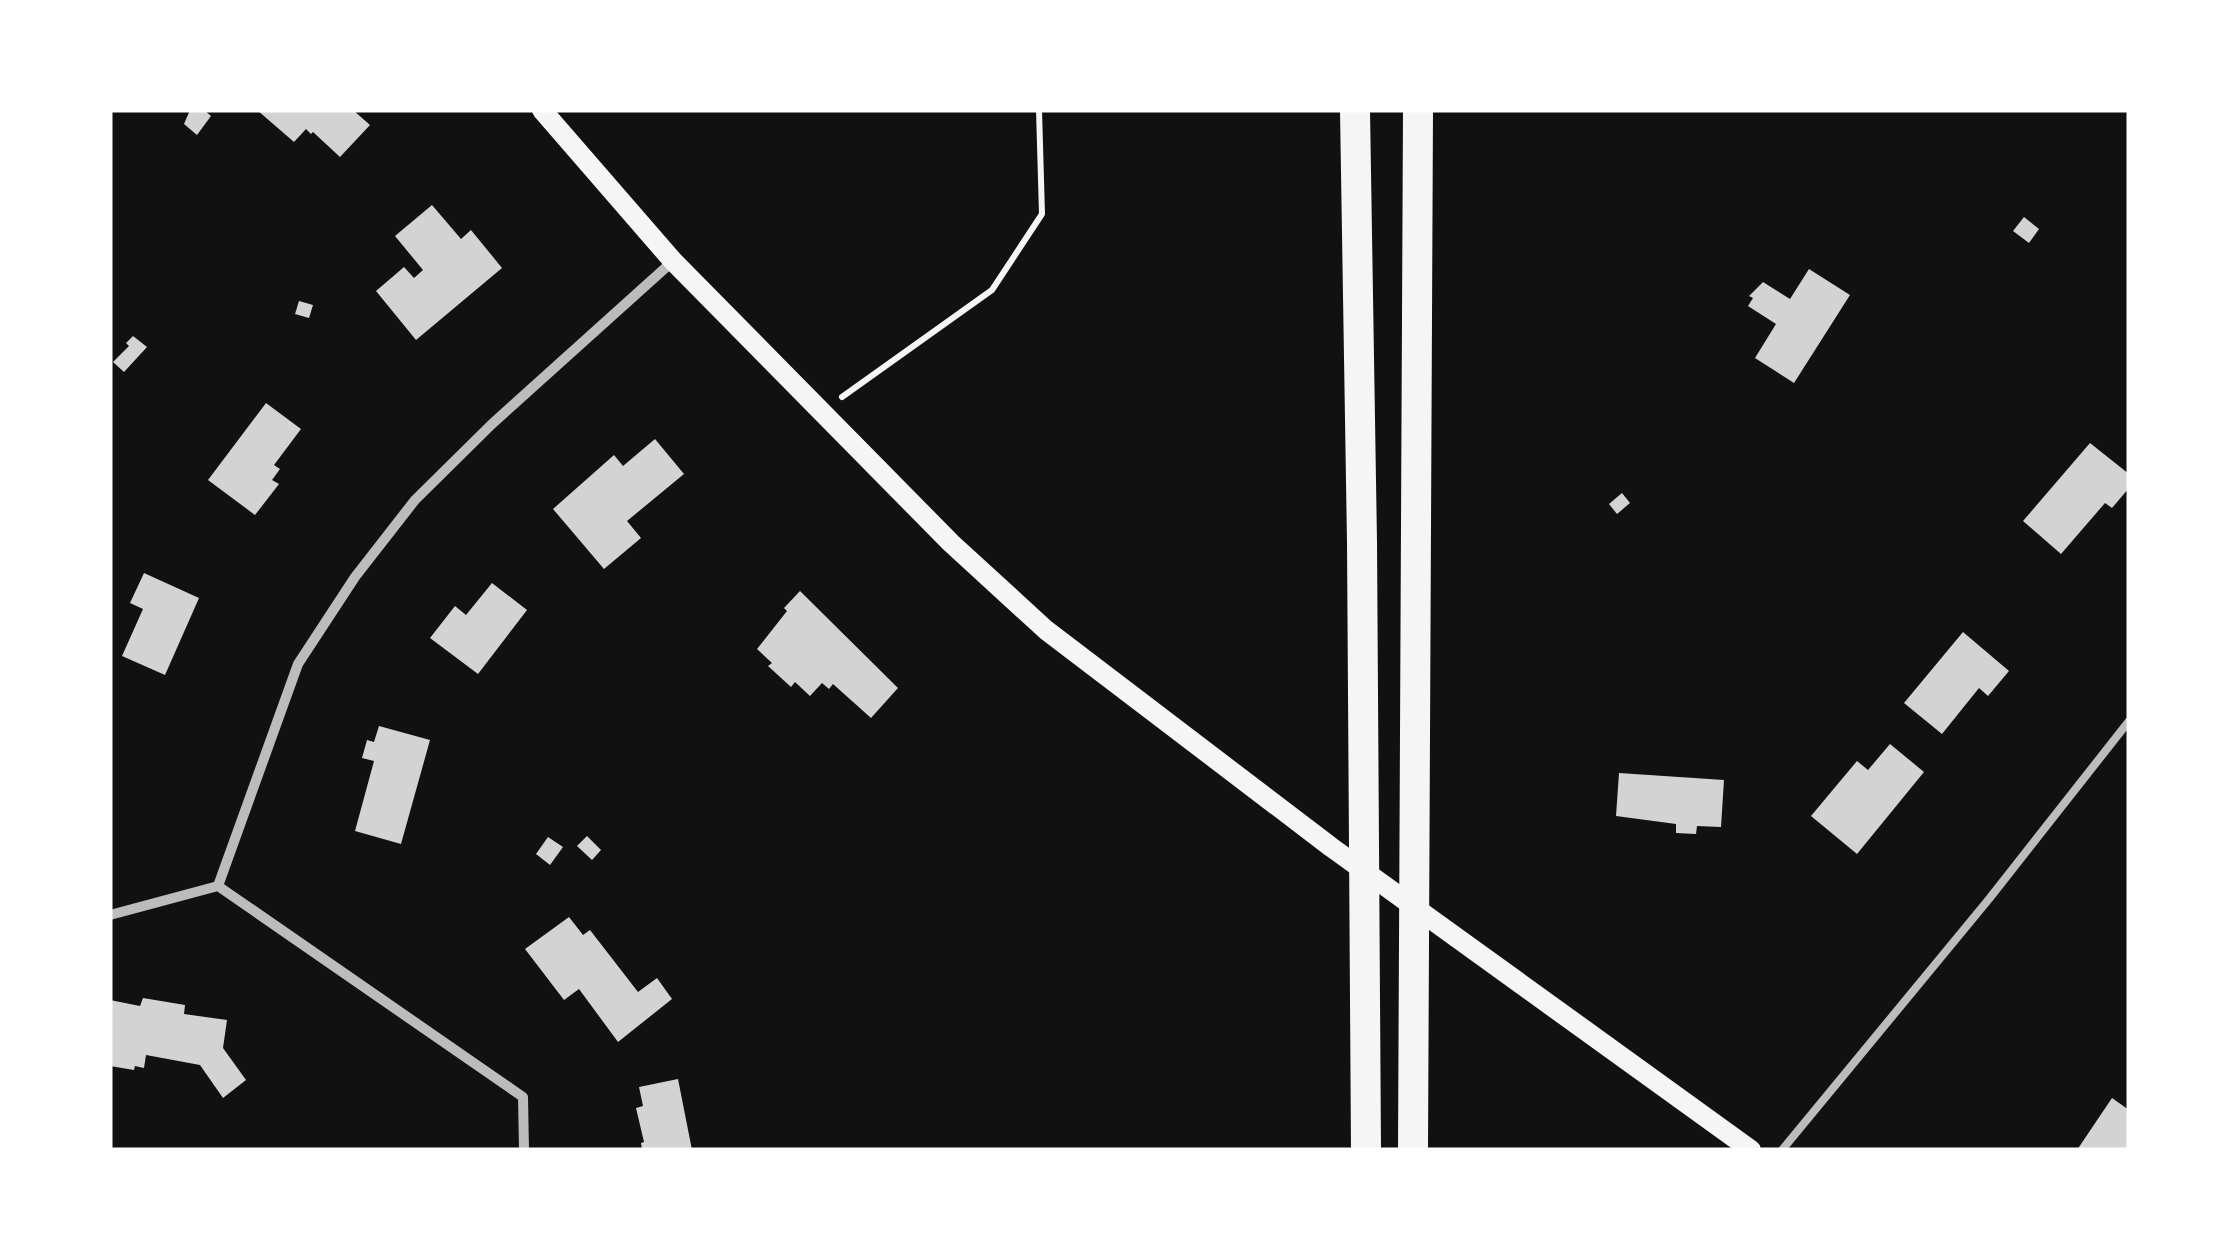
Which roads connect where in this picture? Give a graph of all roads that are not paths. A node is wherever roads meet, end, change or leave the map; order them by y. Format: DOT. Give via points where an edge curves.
graph roads {
  1 [pos="542,110"];
  2 [pos="1355,110"];
  3 [pos="1418,110"];
  4 [pos="673,261"];
  5 [pos="2129,722"];
  6 [pos="218,886"];
  7 [pos="110,916"];
  8 [pos="524,1150"];
  9 [pos="1366,1150"];
  10 [pos="1413,1150"];
  11 [pos="1752,1150"];
  12 [pos="1782,1150"];
  1 -- 4 [label="main road"];
  2 -- 9 [label="highway"];
  3 -- 10 [label="highway"];
  4 -- 6 [label="street" via="428,487 354,578 298,664"];
  4 -- 11 [label="main road" via="1046,630 1331,848"];
  5 -- 12 [label="lane"];
  6 -- 7 [label="street"];
  6 -- 8 [label="street" via="523,1097"];
}
